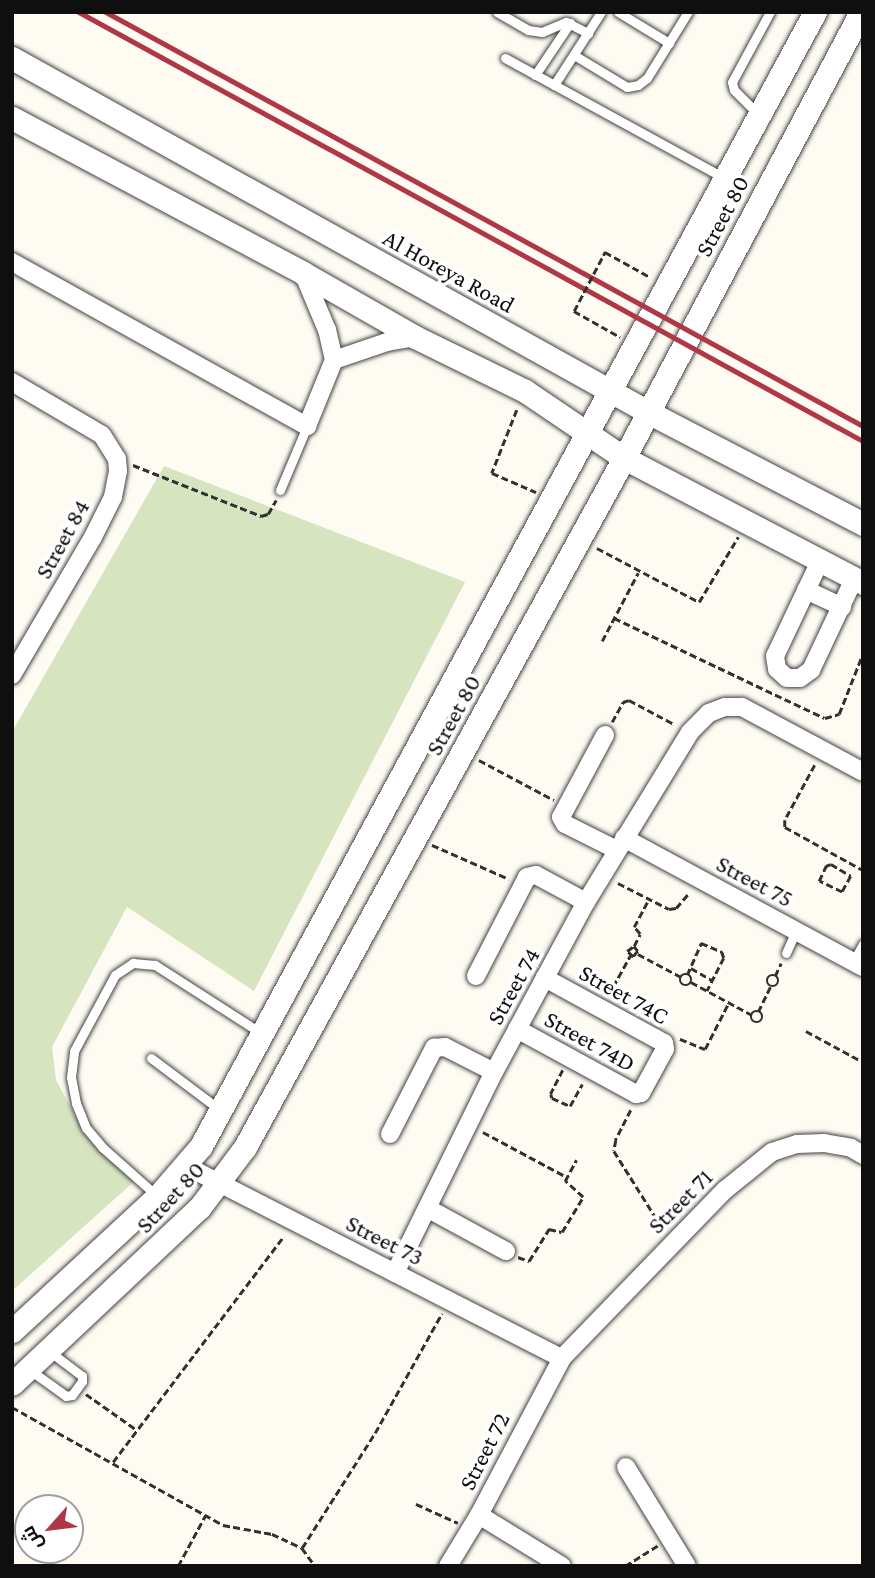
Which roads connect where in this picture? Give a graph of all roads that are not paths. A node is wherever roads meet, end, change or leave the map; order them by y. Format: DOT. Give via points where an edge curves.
graph roads {
  1 [pos="497,12"];
  2 [pos="601,12"];
  3 [pos="618,12"];
  4 [pos="688,12"];
  5 [pos="770,12"];
  6 [pos="816,12"];
  7 [pos="861,12"];
  8 [pos="570,23"];
  9 [pos="588,33"];
  10 [pos="669,43"];
  11 [pos="574,55"];
  12 [pos="12,58"];
  13 [pos="505,58"];
  14 [pos="536,75"];
  15 [pos="554,86"];
  16 [pos="760,116"];
  17 [pos="12,118"];
  18 [pos="726,179"];
  19 [pos="13,263"];
  20 [pos="303,273"];
  21 [pos="415,337"];
  22 [pos="334,360"];
  23 [pos="12,382"];
  24 [pos="611,392"];
  25 [pos="648,412"];
  26 [pos="307,426"];
  27 [pos="588,436"];
  28 [pos="624,458"];
  29 [pos="280,490"];
  30 [pos="863,524"];
  31 [pos="820,561"];
  32 [pos="858,581"];
  33 [pos="806,590"];
  34 [pos="842,607"];
  35 [pos="12,676"];
  36 [pos="605,735"];
  37 [pos="863,772"];
  38 [pos="620,844"];
  39 [pos="586,902"];
  40 [pos="796,931"];
  41 [pos="863,944"];
  42 [pos="786,953"];
  43 [pos="858,965"];
  44 [pos="476,976"];
  45 [pos="545,978"];
  46 [pos="517,1030"];
  47 [pos="263,1034"];
  48 [pos="151,1058"];
  49 [pos="494,1072"];
  50 [pos="639,1095"];
  51 [pos="221,1111"];
  52 [pos="390,1134"];
  53 [pos="863,1155"];
  54 [pos="187,1167"];
  55 [pos="220,1184"];
  56 [pos="158,1196"];
  57 [pos="427,1208"];
  58 [pos="506,1251"];
  59 [pos="395,1273"];
  60 [pos="12,1331"];
  61 [pos="49,1351"];
  62 [pos="562,1358"];
  63 [pos="20,1376"];
  64 [pos="626,1467"];
  65 [pos="475,1522"];
  66 [pos="536,1560"];
  67 [pos="448,1566"];
  68 [pos="562,1566"];
  69 [pos="687,1566"];
  1 -- 8 [label="lane" via="528,30 542,32"];
  2 -- 9 [label="lane"];
  3 -- 10 [label="lane"];
  4 -- 10 [label="lane"];
  5 -- 16 [label="lane" via="732,82 734,90"];
  6 -- 16 [label="street, Street 80"];
  7 -- 25 [label="street, Street 80"];
  8 -- 9 [label="lane"];
  8 -- 14 [label="lane"];
  9 -- 11 [label="lane"];
  10 -- 11 [label="lane" via="647,78 626,87"];
  11 -- 15 [label="lane"];
  12 -- 24 [label="street, Al Horeya Road"];
  13 -- 14 [label="lane"];
  14 -- 15 [label="lane"];
  15 -- 18 [label="lane"];
  16 -- 18 [label="street, Street 80"];
  17 -- 20 [label="street"];
  18 -- 24 [label="street, Street 80"];
  19 -- 26 [label="street"];
  20 -- 21 [label="street"];
  20 -- 22 [label="street"];
  21 -- 22 [label="street"];
  21 -- 27 [label="street" via="525,391"];
  22 -- 26 [label="street"];
  23 -- 35 [label="street, Street 84" via="89,425 117,458 113,497"];
  24 -- 25 [label="street, Al Horeya Road"];
  24 -- 27 [label="street, Street 80"];
  25 -- 28 [label="street, Street 80"];
  25 -- 30 [label="street, Al Horeya Road"];
  26 -- 29 [label="lane"];
  27 -- 28 [label="street"];
  27 -- 47 [label="street, Street 80"];
  28 -- 31 [label="street"];
  28 -- 55 [label="street, Street 80" via="256,1128"];
  31 -- 32 [label="street"];
  31 -- 33 [label="street"];
  32 -- 34 [label="street"];
  33 -- 34 [label="street"];
  33 -- 34 [label="street" via="775,656 777,669 787,678 800,678 811,670"];
  36 -- 38 [label="street, Street 75" via="562,814 563,822"];
  37 -- 38 [label="street, Street 74" via="742,707 725,707 709,713 690,732"];
  38 -- 39 [label="street, Street 74"];
  38 -- 40 [label="street, Street 75" via="699,879"];
  39 -- 44 [label="street" via="536,875 527,877"];
  39 -- 45 [label="street, Street 74"];
  40 -- 42 [label="lane"];
  40 -- 43 [label="street, Street 75"];
  41 -- 43 [label="lane"];
  45 -- 46 [label="street, Street 74"];
  45 -- 50 [label="street, Street 74C" via="665,1044"];
  46 -- 49 [label="street, Street 74"];
  46 -- 50 [label="street, Street 74D"];
  47 -- 51 [label="street, Street 80"];
  47 -- 56 [label="lane" via="155,965 133,963 115,975 74,1051 71,1077 76,1103 86,1128 103,1148"];
  48 -- 51 [label="lane"];
  49 -- 52 [label="street" via="445,1047 434,1048"];
  49 -- 57 [label="street, Street 74"];
  51 -- 54 [label="street, Street 80"];
  53 -- 62 [label="street, Street 71" via="824,1143 797,1144 750,1167"];
  54 -- 55 [label="street, Street 73"];
  54 -- 56 [label="street, Street 80"];
  55 -- 59 [label="street, Street 73"];
  55 -- 61 [label="street, Street 80"];
  56 -- 60 [label="street, Street 80"];
  57 -- 58 [label="street"];
  57 -- 59 [label="street, Street 74"];
  59 -- 62 [label="street, Street 73"];
  61 -- 63 [label="street, Street 80"];
  61 -- 63 [label="lane" via="82,1376 71,1396"];
  62 -- 65 [label="street, Street 72"];
  64 -- 69 [label="street"];
  65 -- 66 [label="street"];
  65 -- 67 [label="street, Street 72"];
  66 -- 68 [label="street"];
}
